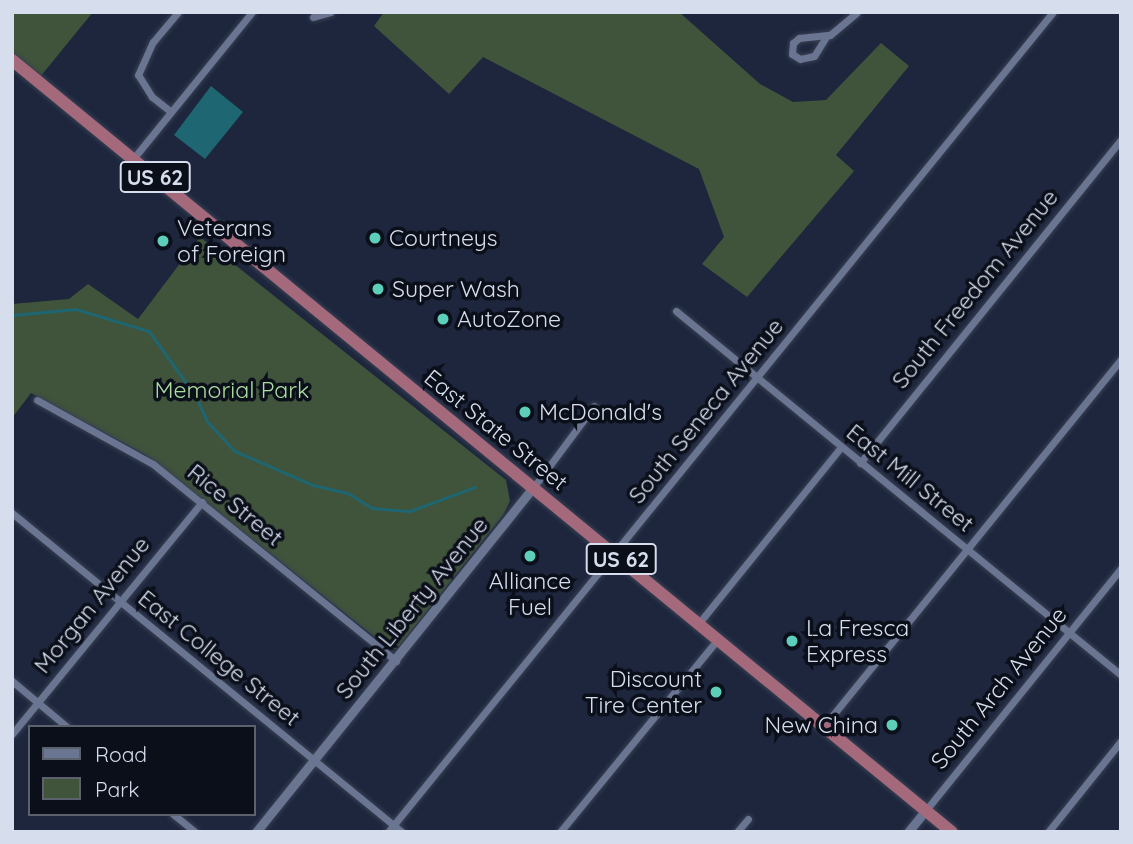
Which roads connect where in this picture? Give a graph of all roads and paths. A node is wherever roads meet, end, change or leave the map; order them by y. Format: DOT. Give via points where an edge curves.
graph roads {
  1 [pos="178,12"];
  2 [pos="252,12"];
  3 [pos="330,12"];
  4 [pos="857,12"];
  5 [pos="1053,12"];
  6 [pos="313,17"];
  7 [pos="826,37"];
  8 [pos="12,60"];
  9 [pos="170,111"];
  10 [pos="1121,139"];
  11 [pos="133,159"];
  12 [pos="676,311"];
  13 [pos="1121,359"];
  14 [pos="758,378"];
  15 [pos="37,400"];
  16 [pos="594,406"];
  17 [pos="841,447"];
  18 [pos="860,463"];
  19 [pos="533,488"];
  20 [pos="202,502"];
  21 [pos="12,513"];
  22 [pos="967,550"];
  23 [pos="615,555"];
  24 [pos="1121,568"];
  25 [pos="120,602"];
  26 [pos="699,624"];
  27 [pos="1069,632"];
  28 [pos="718,639"];
  29 [pos="396,661"];
  30 [pos="1121,675"];
  31 [pos="12,681"];
  32 [pos="37,702"];
  33 [pos="65,725"];
  34 [pos="824,726"];
  35 [pos="12,734"];
  36 [pos="1121,741"];
  37 [pos="314,761"];
  38 [pos="926,810"];
  39 [pos="175,816"];
  40 [pos="748,819"];
  41 [pos="393,825"];
  42 [pos="195,832"];
  43 [pos="256,832"];
  44 [pos="388,832"];
  45 [pos="402,832"];
  46 [pos="560,832"];
  47 [pos="737,832"];
  48 [pos="908,832"];
  49 [pos="953,832"];
  50 [pos="1048,832"];
  1 -- 9 [label="street" via="153,42 138,75 152,97"];
  2 -- 9 [label="street"];
  3 -- 6 [label="street"];
  4 -- 7 [label="street"];
  5 -- 14 [label="street, South Seneca Avenue"];
  7 -- 7 [label="street" via="814,57 800,59 792,54 791,47 799,38"];
  8 -- 11 [label="highway, East State Street / US 62"];
  9 -- 11 [label="street"];
  10 -- 18 [label="street, South Freedom Avenue"];
  11 -- 19 [label="highway, East State Street / US 62"];
  12 -- 14 [label="street, East Mill Street"];
  13 -- 22 [label="street"];
  14 -- 17 [label="street, East Mill Street"];
  14 -- 23 [label="street, South Seneca Avenue"];
  15 -- 20 [label="street, Rice Street" via="122,444"];
  16 -- 19 [label="street, South Liberty Avenue"];
  17 -- 18 [label="street, East Mill Street"];
  17 -- 26 [label="street"];
  18 -- 22 [label="street, East Mill Street"];
  19 -- 23 [label="highway, East State Street / US 62"];
  19 -- 29 [label="street, South Liberty Avenue"];
  20 -- 25 [label="street, Morgan Avenue"];
  20 -- 29 [label="street, Rice Street"];
  21 -- 25 [label="street, East College Street"];
  22 -- 27 [label="street, East Mill Street"];
  22 -- 34 [label="street"];
  23 -- 26 [label="highway, East State Street / US 62"];
  23 -- 41 [label="street, South Seneca Avenue"];
  24 -- 27 [label="street, South Arch Avenue"];
  25 -- 32 [label="street, Morgan Avenue"];
  25 -- 37 [label="street, East College Street"];
  26 -- 28 [label="highway, East State Street / US 62"];
  27 -- 30 [label="street, East Mill Street"];
  27 -- 38 [label="street, South Arch Avenue"];
  28 -- 34 [label="highway, East State Street / US 62"];
  28 -- 46 [label="street"];
  29 -- 37 [label="street, South Liberty Avenue"];
  31 -- 32 [label="street"];
  32 -- 33 [label="street"];
  32 -- 35 [label="street, Morgan Avenue"];
  34 -- 38 [label="highway, East State Street / US 62"];
  36 -- 50 [label="street"];
  37 -- 41 [label="street, East College Street"];
  37 -- 43 [label="street, South Liberty Avenue"];
  38 -- 48 [label="street, South Arch Avenue"];
  38 -- 49 [label="highway, East State Street / US 62"];
  39 -- 42 [label="street"];
  40 -- 47 [label="street"];
  41 -- 44 [label="street, South Seneca Avenue"];
  41 -- 45 [label="street, East College Street"];
}
